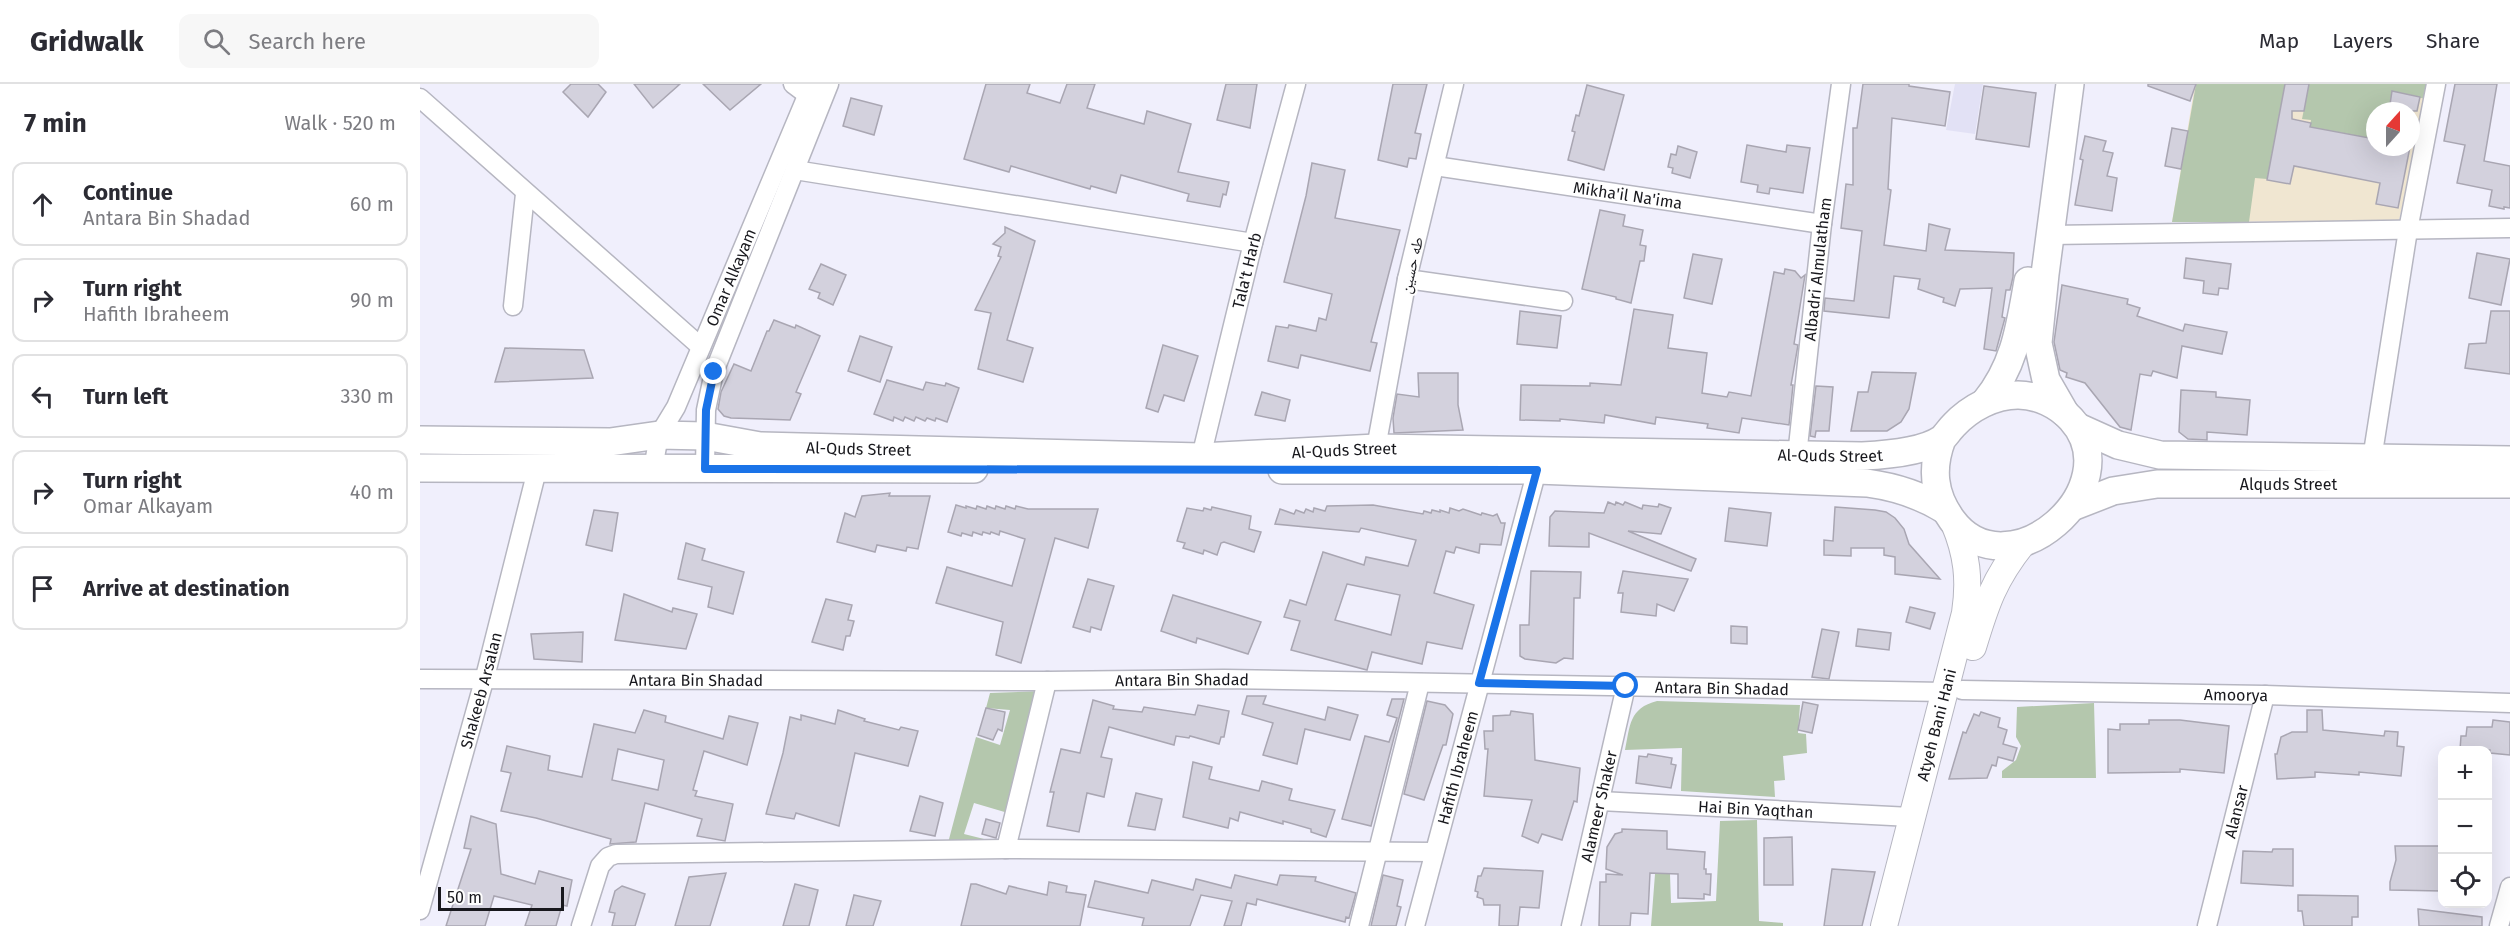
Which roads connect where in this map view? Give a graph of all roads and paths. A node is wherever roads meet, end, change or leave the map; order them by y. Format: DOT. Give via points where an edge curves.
graph roads {
  1 [pos="793,84"];
  2 [pos="829,84"];
  3 [pos="1296,84"];
  4 [pos="1454,84"];
  5 [pos="1841,84"];
  6 [pos="2054,84"];
  7 [pos="2070,84"];
  8 [pos="2436,84"];
  9 [pos="813,95"];
  10 [pos="420,98"];
  11 [pos="1435,166"];
  12 [pos="795,170"];
  13 [pos="525,194"];
  14 [pos="1822,224"];
  15 [pos="2510,228"];
  16 [pos="2408,230"];
  17 [pos="2050,235"];
  18 [pos="1253,243"];
  19 [pos="1407,279"];
  20 [pos="1563,301"];
  21 [pos="513,306"];
  22 [pos="701,347"];
  23 [pos="1985,402"];
  24 [pos="2072,421"];
  25 [pos="660,435"];
  26 [pos="705,436"];
  27 [pos="1942,439"];
  28 [pos="420,440"];
  29 [pos="1376,448"];
  30 [pos="1797,456"];
  31 [pos="1201,458"];
  32 [pos="2372,459"];
  33 [pos="2510,460"];
  34 [pos="420,468"];
  35 [pos="653,469"];
  36 [pos="705,469"];
  37 [pos="537,470"];
  38 [pos="1537,470"];
  39 [pos="2510,484"];
  40 [pos="2072,507"];
  41 [pos="1950,516"];
  42 [pos="2023,543"];
  43 [pos="485,677"];
  44 [pos="420,679"];
  45 [pos="1047,681"];
  46 [pos="1420,683"];
  47 [pos="1479,683"];
  48 [pos="1626,686"];
  49 [pos="1953,691"];
  50 [pos="2265,695"];
  51 [pos="2510,703"];
  52 [pos="1600,801"];
  53 [pos="1911,817"];
  54 [pos="1006,849"];
  55 [pos="1378,852"];
  56 [pos="1434,852"];
  57 [pos="2510,886"];
  58 [pos="420,910"];
  59 [pos="581,926"];
  60 [pos="1359,926"];
  61 [pos="1415,926"];
  62 [pos="1571,926"];
  63 [pos="1884,926"];
  64 [pos="1899,926"];
  65 [pos="2206,926"];
  66 [pos="2499,926"];
  1 -- 9 [label="street"];
  2 -- 9 [label="street, Omar Alkayam"];
  3 -- 18 [label="street, Tala't Harb"];
  4 -- 11 [label="street, طه حسين"];
  5 -- 14 [label="street, Albadri Almulatham"];
  6 -- 23 [label="main road" via="2017,342 2005,375"];
  7 -- 17 [label="main road"];
  8 -- 16 [label="street"];
  9 -- 12 [label="street, Omar Alkayam"];
  9 -- 22 [label="street, Omar Alkayam"];
  10 -- 13 [label="street"];
  11 -- 14 [label="street, Mikha'il Na'ima"];
  11 -- 19 [label="street, طه حسين"];
  12 -- 18 [label="street"];
  12 -- 26 [label="street, Omar Alkayam" via="714,372"];
  13 -- 21 [label="street"];
  13 -- 22 [label="street"];
  14 -- 30 [label="street, Albadri Almulatham"];
  15 -- 16 [label="street"];
  16 -- 17 [label="street"];
  16 -- 32 [label="street"];
  17 -- 24 [label="main road" via="2038,343 2046,380"];
  18 -- 31 [label="street, Tala't Harb"];
  19 -- 20 [label="street"];
  19 -- 29 [label="street, طه حسين"];
  22 -- 25 [label="street, Omar Alkayam"];
  23 -- 24 [label="main road" via="2019,395 2036,398 2052,404"];
  23 -- 27 [label="main road" via="1954,424"];
  24 -- 32 [label="main road, Alquds Street" via="2118,445 2160,455"];
  24 -- 40 [label="main road" via="2086,447 2088,468 2083,489"];
  25 -- 26 [label="main road, Al-Quds Street"];
  25 -- 28 [label="main road, Al-Quds Street" via="610,442"];
  25 -- 35 [label="street, Omar Alkayam"];
  26 -- 31 [label="main road, Al-Quds Street" via="760,446"];
  26 -- 36 [label="street, Omar Alkayam"];
  27 -- 30 [label="main road, Al-Quds Street" via="1911,450 1878,455"];
  27 -- 41 [label="main road" via="1935,456 1934,475 1937,493"];
  29 -- 30 [label="main road, Al-Quds Street"];
  29 -- 31 [label="main road, Al-Quds Street"];
  32 -- 33 [label="main road, Alquds Street"];
  34 -- 37 [label="main road"];
  35 -- 36 [label="main road"];
  35 -- 37 [label="main road"];
  36 -- 38 [label="main road"];
  37 -- 43 [label="street, Shakeeb Arsalan"];
  38 -- 41 [label="main road" via="1867,483 1900,489 1931,501"];
  38 -- 47 [label="street, Hafith Ibraheem"];
  39 -- 40 [label="main road, Alquds Street" via="2157,484 2113,491"];
  40 -- 42 [label="main road"];
  41 -- 42 [label="main road" via="1978,542 1993,546"];
  41 -- 49 [label="main road, Atyeh Bani Hani" via="1963,544 1969,590"];
  42 -- 49 [label="main road" via="1996,580"];
  43 -- 44 [label="street, Antara Bin Shadad"];
  43 -- 45 [label="street, Antara Bin Shadad"];
  43 -- 58 [label="street, Shakeeb Arsalan"];
  45 -- 46 [label="street, Antara Bin Shadad"];
  45 -- 54 [label="street"];
  46 -- 47 [label="street, Antara Bin Shadad"];
  46 -- 55 [label="street"];
  47 -- 48 [label="street, Antara Bin Shadad"];
  47 -- 56 [label="street, Hafith Ibraheem"];
  48 -- 49 [label="street, Antara Bin Shadad"];
  48 -- 52 [label="street, Alameer Shaker"];
  49 -- 50 [label="street, Amoorya"];
  49 -- 53 [label="main road, Atyeh Bani Hani"];
  49 -- 64 [label="main road"];
  50 -- 51 [label="street, Amoorya"];
  50 -- 65 [label="street, Alansar"];
  52 -- 53 [label="street, Hai Bin Yaqthan"];
  52 -- 62 [label="street, Alameer Shaker"];
  53 -- 63 [label="main road, Atyeh Bani Hani"];
  54 -- 55 [label="street"];
  54 -- 59 [label="street" via="615,854 600,866"];
  55 -- 56 [label="street"];
  55 -- 60 [label="street"];
  56 -- 61 [label="street, Hafith Ibraheem"];
  57 -- 66 [label="street"];
}
